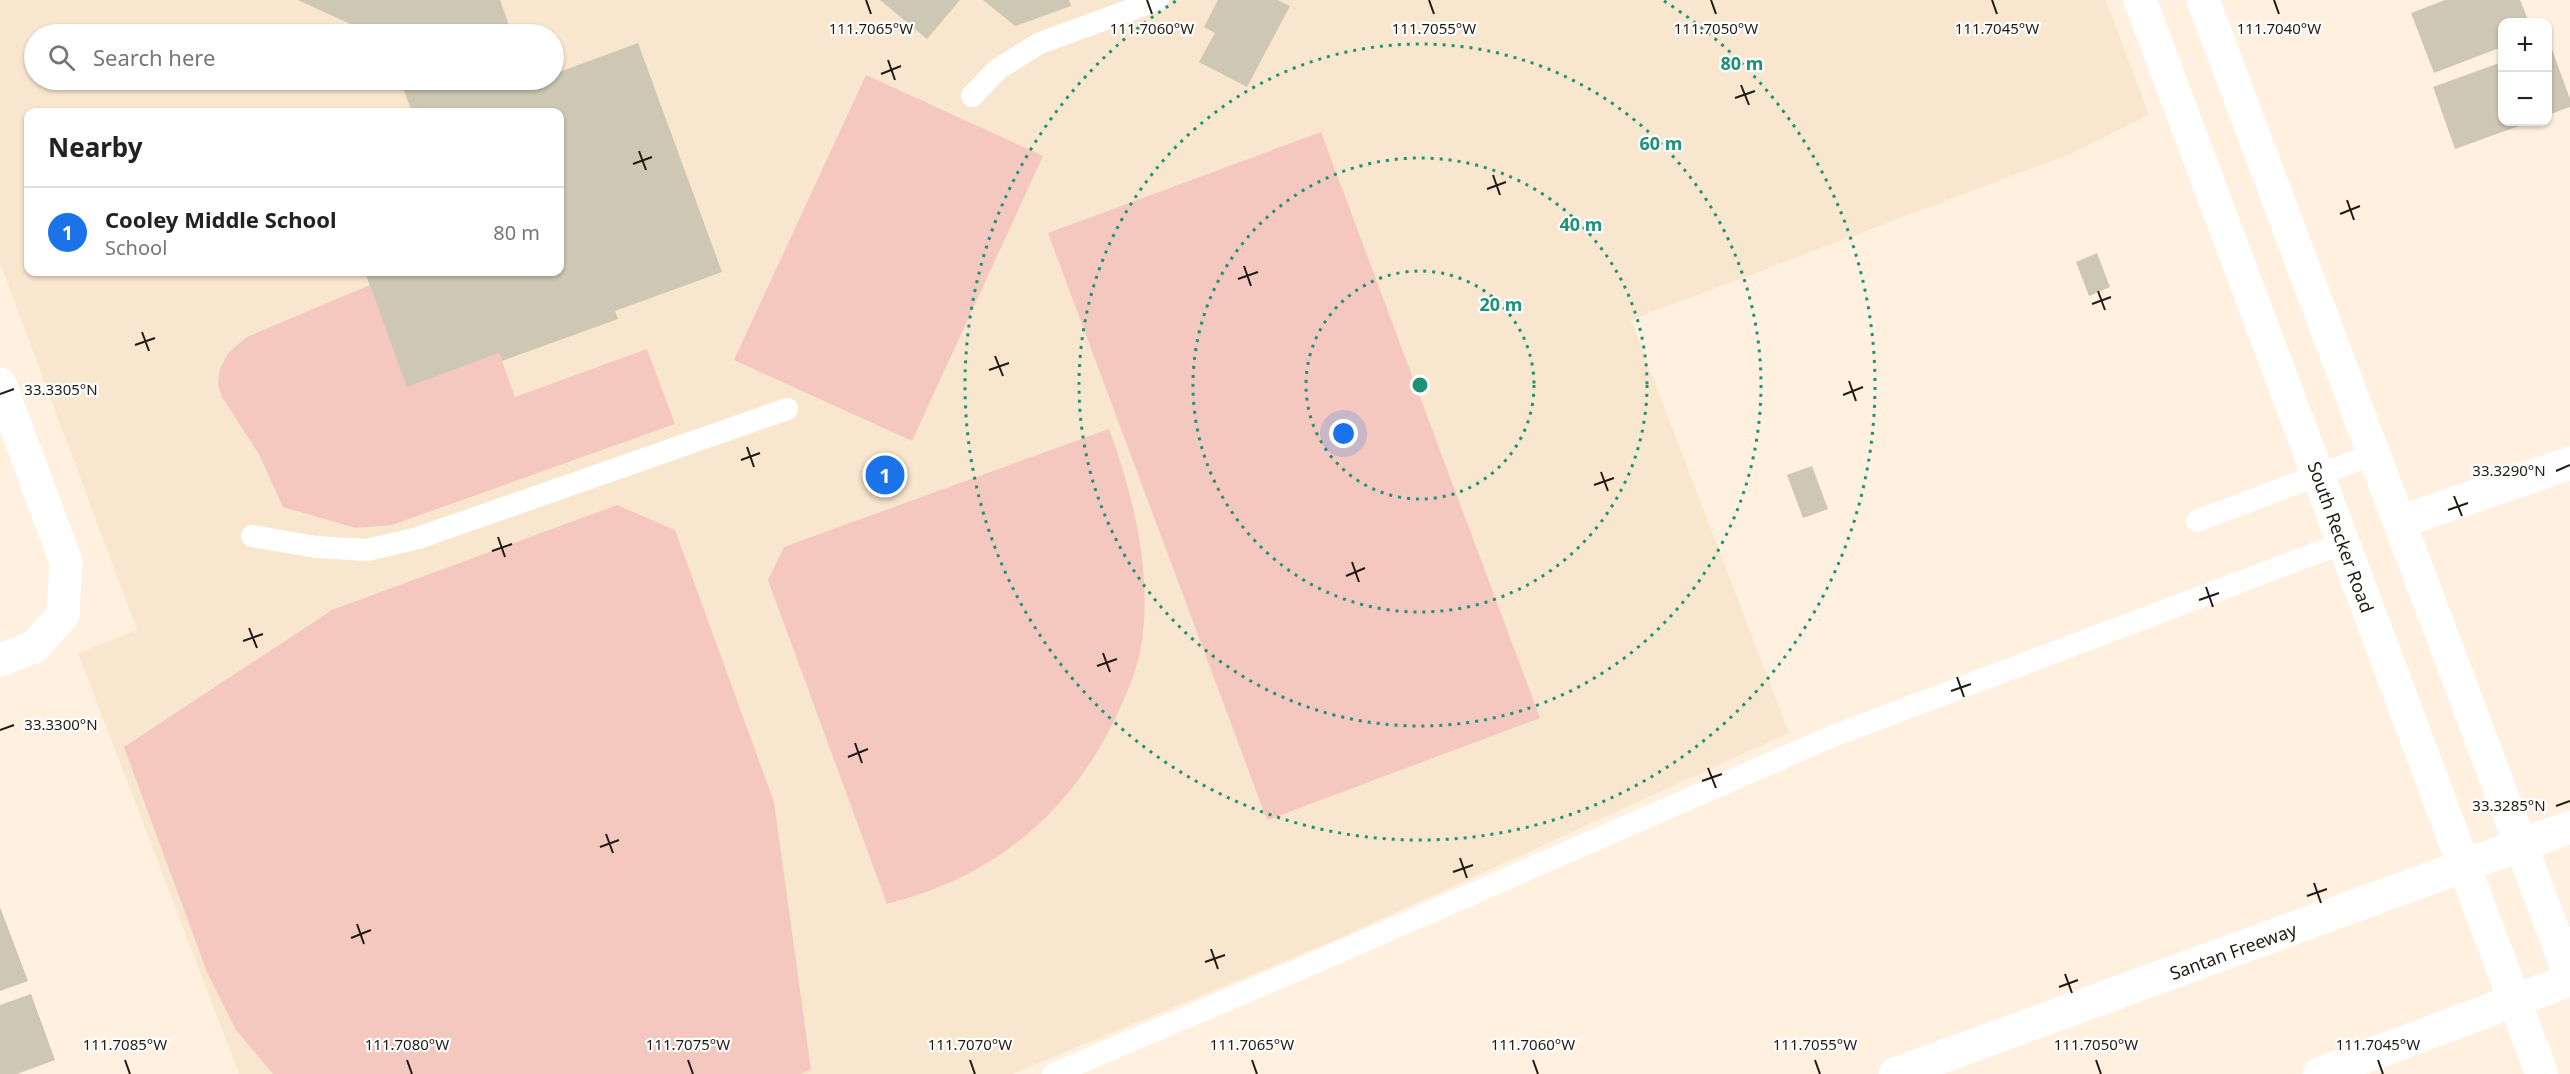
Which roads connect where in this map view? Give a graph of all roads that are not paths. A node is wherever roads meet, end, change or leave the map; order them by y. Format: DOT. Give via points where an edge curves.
graph roads {
  1 [pos="1158,0"];
  2 [pos="2140,0"];
  3 [pos="2203,0"];
  4 [pos="972,96"];
  5 [pos="0,384"];
  6 [pos="787,409"];
  7 [pos="8,430"];
  8 [pos="2374,454"];
  9 [pos="2570,463"];
  10 [pos="2318,475"];
  11 [pos="2197,521"];
  12 [pos="2400,522"];
  13 [pos="252,536"];
  14 [pos="2343,543"];
  15 [pos="0,660"];
  16 [pos="2570,827"];
  17 [pos="2570,978"];
  18 [pos="1053,1074"];
  19 [pos="1895,1074"];
  20 [pos="2319,1074"];
  21 [pos="2542,1074"];
  1 -- 4 [label="lane" via="1040,44 998,69"];
  2 -- 10 [label="main road, South Recker Road"];
  3 -- 8 [label="main road"];
  5 -- 7 [label="main road"];
  6 -- 13 [label="lane" via="418,538 367,550 316,547"];
  7 -- 15 [label="main road" via="66,562 63,615 34,647"];
  8 -- 10 [label="lane"];
  8 -- 12 [label="main road"];
  9 -- 12 [label="main road"];
  10 -- 11 [label="lane"];
  10 -- 14 [label="main road, South Recker Road"];
  12 -- 17 [label="main road"];
  14 -- 18 [label="lane" via="1828,738"];
  14 -- 21 [label="main road, South Recker Road"];
  16 -- 19 [label="main road, Santan Freeway"];
  17 -- 20 [label="main road"];
}
